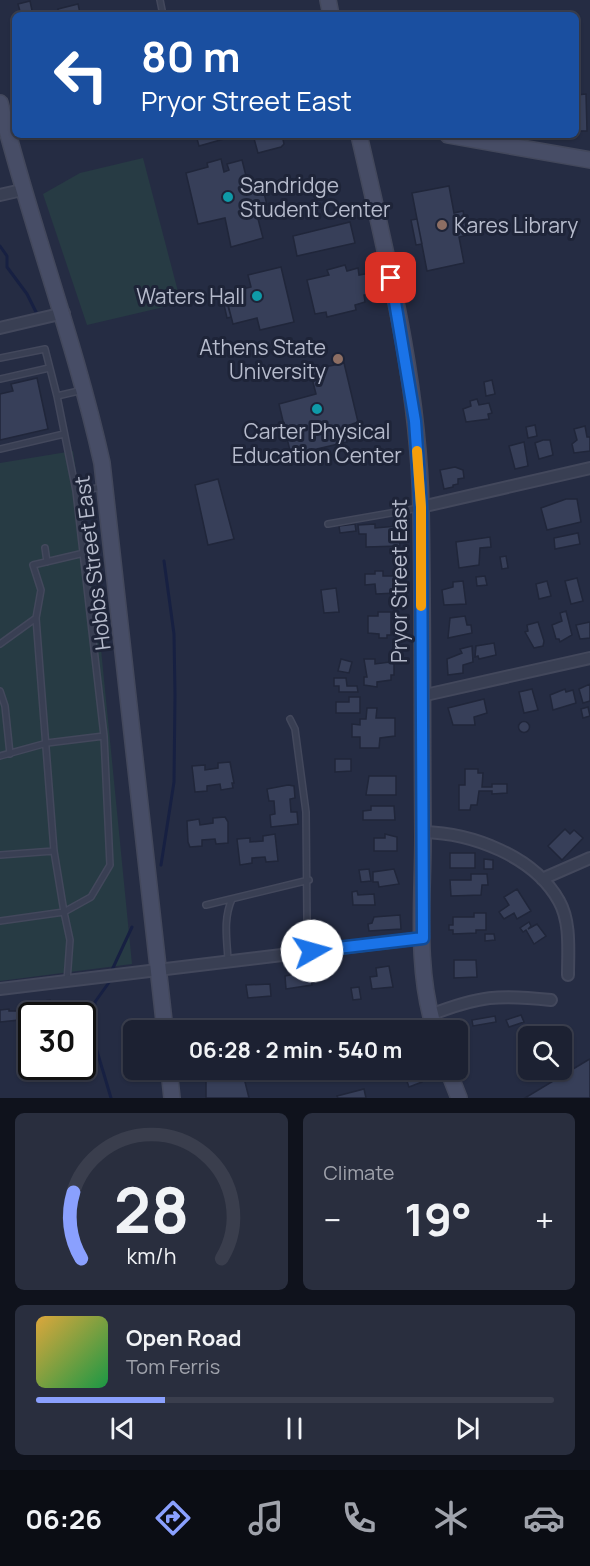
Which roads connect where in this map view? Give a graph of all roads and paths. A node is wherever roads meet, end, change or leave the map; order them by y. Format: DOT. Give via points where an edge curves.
graph roads {
  1 [pos="0,103"];
  2 [pos="360,138"];
  3 [pos="465,138"];
  4 [pos="590,160"];
  5 [pos="22,190"];
  6 [pos="0,195"];
  7 [pos="64,313"];
  8 [pos="0,328"];
  9 [pos="0,358"];
  10 [pos="50,368"];
  11 [pos="0,379"];
  12 [pos="86,389"];
  13 [pos="57,396"];
  14 [pos="64,434"];
  15 [pos="0,448"];
  16 [pos="590,468"];
  17 [pos="106,486"];
  18 [pos="76,491"];
  19 [pos="421,507"];
  20 [pos="328,524"];
  21 [pos="45,548"];
  22 [pos="84,553"];
  23 [pos="47,562"];
  24 [pos="36,618"];
  25 [pos="0,644"];
  26 [pos="590,658"];
  27 [pos="0,691"];
  28 [pos="421,696"];
  29 [pos="290,719"];
  30 [pos="104,736"];
  31 [pos="47,743"];
  32 [pos="10,754"];
  33 [pos="0,756"];
  34 [pos="423,832"];
  35 [pos="54,851"];
  36 [pos="0,855"];
  37 [pos="590,858"];
  38 [pos="309,879"];
  39 [pos="542,879"];
  40 [pos="231,899"];
  41 [pos="206,905"];
  42 [pos="64,912"];
  43 [pos="0,921"];
  44 [pos="423,938"];
  45 [pos="312,951"];
  46 [pos="228,960"];
  47 [pos="157,969"];
  48 [pos="568,975"];
  49 [pos="67,981"];
  50 [pos="0,989"];
  51 [pos="551,1000"];
  52 [pos="430,1015"];
  53 [pos="164,1020"];
  54 [pos="432,1020"];
  55 [pos="170,1080"];
  56 [pos="452,1080"];
  57 [pos="172,1098"];
  58 [pos="459,1098"];
  1 -- 5 [label="street, Hobbs Street East"];
  2 -- 19 [label="street, Pryor Street East" via="402,336 415,421"];
  3 -- 4 [label="street"];
  5 -- 6 [label="street"];
  5 -- 7 [label="street, Hobbs Street East"];
  7 -- 8 [label="street"];
  7 -- 12 [label="street, Hobbs Street East"];
  9 -- 10 [label="lane" via="45,349"];
  10 -- 11 [label="lane"];
  10 -- 13 [label="lane"];
  12 -- 13 [label="lane"];
  12 -- 17 [label="street, Hobbs Street East"];
  13 -- 14 [label="lane"];
  14 -- 15 [label="lane"];
  14 -- 18 [label="lane"];
  16 -- 19 [label="street"];
  17 -- 18 [label="lane"];
  17 -- 47 [label="street, Hobbs Street East"];
  18 -- 22 [label="lane"];
  19 -- 20 [label="lane"];
  19 -- 28 [label="street, Pryor Street East"];
  21 -- 23 [label="lane"];
  22 -- 23 [label="lane"];
  22 -- 30 [label="lane"];
  23 -- 24 [label="lane" via="33,565 41,590"];
  24 -- 25 [label="lane"];
  24 -- 31 [label="lane"];
  26 -- 28 [label="street"];
  27 -- 32 [label="lane"];
  28 -- 34 [label="street, Pryor Street East"];
  29 -- 38 [label="lane" via="295,729 304,800"];
  30 -- 31 [label="lane"];
  30 -- 42 [label="lane" via="110,865 91,897"];
  31 -- 32 [label="lane"];
  31 -- 35 [label="lane"];
  32 -- 33 [label="lane"];
  34 -- 39 [label="street" via="480,842 510,855"];
  34 -- 44 [label="street, Pryor Street East"];
  35 -- 36 [label="lane"];
  35 -- 42 [label="lane"];
  37 -- 39 [label="street"];
  38 -- 40 [label="lane"];
  38 -- 45 [label="lane" via="307,919"];
  39 -- 48 [label="street" via="560,902 568,933"];
  40 -- 41 [label="lane"];
  40 -- 46 [label="lane" via="226,928"];
  42 -- 43 [label="lane"];
  42 -- 49 [label="lane" via="70,940"];
  44 -- 45 [label="street"];
  44 -- 52 [label="street, Pryor Street East"];
  45 -- 46 [label="street"];
  46 -- 47 [label="street"];
  47 -- 49 [label="street"];
  47 -- 53 [label="street, Hobbs Street East"];
  49 -- 50 [label="street"];
  51 -- 52 [label="street" via="491,996"];
  52 -- 54 [label="street, Pryor Street East"];
  55 -- 57 [label="street"];
  56 -- 58 [label="street"];
}
